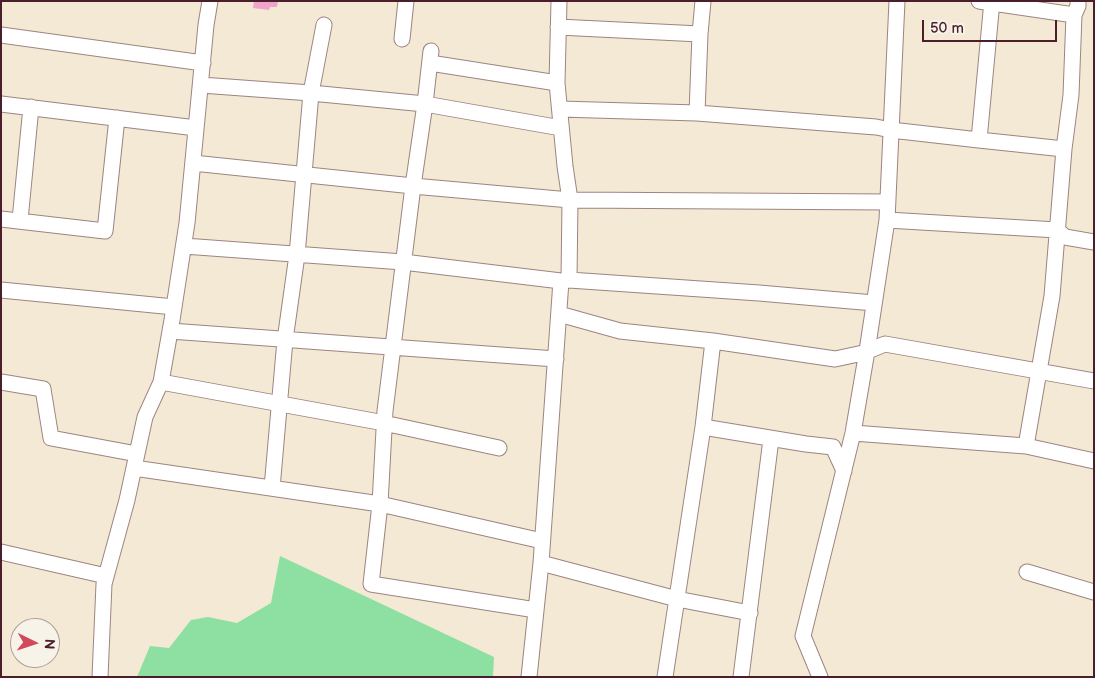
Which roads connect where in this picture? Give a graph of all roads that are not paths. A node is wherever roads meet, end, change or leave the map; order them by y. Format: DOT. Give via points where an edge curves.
graph roads {
  1 [pos="210,1"];
  2 [pos="406,1"];
  3 [pos="559,1"];
  4 [pos="703,1"];
  5 [pos="897,1"];
  6 [pos="988,2"];
  7 [pos="1076,8"];
  8 [pos="324,25"];
  9 [pos="558,28"];
  10 [pos="700,34"];
  11 [pos="1,35"];
  12 [pos="402,39"];
  13 [pos="203,63"];
  14 [pos="557,83"];
  15 [pos="200,86"];
  16 [pos="311,93"];
  17 [pos="1,104"];
  18 [pos="425,104"];
  19 [pos="31,107"];
  20 [pos="560,109"];
  21 [pos="697,113"];
  22 [pos="117,118"];
  23 [pos="196,128"];
  24 [pos="561,128"];
  25 [pos="891,130"];
  26 [pos="978,140"];
  27 [pos="1064,149"];
  28 [pos="193,163"];
  29 [pos="304,175"];
  30 [pos="413,186"];
  31 [pos="570,200"];
  32 [pos="888,202"];
  33 [pos="1,219"];
  34 [pos="20,220"];
  35 [pos="887,220"];
  36 [pos="1057,230"];
  37 [pos="1094,242"];
  38 [pos="184,246"];
  39 [pos="297,255"];
  40 [pos="404,262"];
  41 [pos="565,281"];
  42 [pos="1,290"];
  43 [pos="874,303"];
  44 [pos="174,307"];
  45 [pos="559,314"];
  46 [pos="170,331"];
  47 [pos="285,340"];
  48 [pos="713,341"];
  49 [pos="393,348"];
  50 [pos="867,351"];
  51 [pos="556,359"];
  52 [pos="1039,372"];
  53 [pos="1094,381"];
  54 [pos="1,382"];
  55 [pos="161,382"];
  56 [pos="279,404"];
  57 [pos="384,423"];
  58 [pos="704,427"];
  59 [pos="853,433"];
  60 [pos="771,439"];
  61 [pos="1026,446"];
  62 [pos="499,448"];
  63 [pos="136,461"];
  64 [pos="1094,461"];
  65 [pos="844,471"];
  66 [pos="272,488"];
  67 [pos="380,504"];
  68 [pos="542,540"];
  69 [pos="1,552"];
  70 [pos="541,563"];
  71 [pos="1027,572"];
  72 [pos="106,576"];
  73 [pos="1094,592"];
  74 [pos="677,599"];
  75 [pos="536,610"];
  76 [pos="750,613"];
  77 [pos="100,677"];
  78 [pos="529,677"];
  79 [pos="665,677"];
  80 [pos="741,677"];
  81 [pos="820,677"];
  1 -- 13 [label="street"];
  2 -- 12 [label="street"];
  3 -- 9 [label="street"];
  4 -- 10 [label="street"];
  5 -- 25 [label="street"];
  6 -- 7 [label="street"];
  6 -- 26 [label="street"];
  7 -- 27 [label="street"];
  8 -- 16 [label="street"];
  9 -- 10 [label="street"];
  9 -- 14 [label="street"];
  10 -- 21 [label="street"];
  11 -- 13 [label="street"];
  13 -- 15 [label="street"];
  14 -- 18 [label="street" via="430,57"];
  14 -- 20 [label="street"];
  15 -- 16 [label="street"];
  15 -- 23 [label="street"];
  16 -- 18 [label="street"];
  16 -- 29 [label="street"];
  17 -- 19 [label="street"];
  18 -- 24 [label="street"];
  18 -- 30 [label="street"];
  19 -- 22 [label="street"];
  19 -- 34 [label="street"];
  20 -- 21 [label="street"];
  20 -- 24 [label="street"];
  21 -- 25 [label="street"];
  22 -- 23 [label="street"];
  22 -- 34 [label="street" via="105,231"];
  23 -- 28 [label="street"];
  24 -- 31 [label="street"];
  25 -- 26 [label="street"];
  25 -- 32 [label="street"];
  26 -- 27 [label="street"];
  27 -- 36 [label="street"];
  28 -- 29 [label="street"];
  28 -- 38 [label="street"];
  29 -- 30 [label="street"];
  29 -- 39 [label="street"];
  30 -- 31 [label="street"];
  30 -- 40 [label="street"];
  31 -- 32 [label="street"];
  31 -- 41 [label="street"];
  32 -- 35 [label="street"];
  33 -- 34 [label="street"];
  35 -- 36 [label="street"];
  35 -- 43 [label="street"];
  36 -- 37 [label="street" via="1065,237"];
  36 -- 52 [label="street" via="1052,296"];
  38 -- 39 [label="street"];
  38 -- 44 [label="street"];
  39 -- 40 [label="street"];
  39 -- 47 [label="street"];
  40 -- 41 [label="street"];
  40 -- 49 [label="street"];
  41 -- 43 [label="street"];
  41 -- 45 [label="street"];
  42 -- 44 [label="street"];
  43 -- 50 [label="street"];
  44 -- 46 [label="street"];
  45 -- 48 [label="street" via="620,331"];
  45 -- 51 [label="street"];
  46 -- 47 [label="street"];
  46 -- 55 [label="street"];
  47 -- 49 [label="street"];
  47 -- 56 [label="street"];
  48 -- 50 [label="street" via="834,359"];
  48 -- 58 [label="street"];
  49 -- 51 [label="street"];
  49 -- 57 [label="street"];
  50 -- 52 [label="street" via="886,344"];
  50 -- 59 [label="street"];
  51 -- 68 [label="street"];
  52 -- 53 [label="street"];
  52 -- 61 [label="street"];
  54 -- 63 [label="street" via="42,389 51,438"];
  55 -- 56 [label="street"];
  55 -- 63 [label="street" via="145,417"];
  56 -- 57 [label="street"];
  56 -- 66 [label="street"];
  57 -- 62 [label="street"];
  57 -- 67 [label="street"];
  58 -- 60 [label="street"];
  58 -- 74 [label="street"];
  59 -- 61 [label="street"];
  59 -- 65 [label="street"];
  60 -- 65 [label="street" via="833,447"];
  60 -- 76 [label="street"];
  61 -- 64 [label="street"];
  63 -- 66 [label="street"];
  63 -- 72 [label="street"];
  65 -- 81 [label="street" via="803,636"];
  66 -- 67 [label="street"];
  67 -- 68 [label="street"];
  67 -- 75 [label="street" via="371,584"];
  68 -- 70 [label="street"];
  69 -- 72 [label="street"];
  70 -- 74 [label="street"];
  70 -- 75 [label="street"];
  71 -- 73 [label="street"];
  72 -- 77 [label="street"];
  74 -- 76 [label="street"];
  74 -- 79 [label="street"];
  75 -- 78 [label="street"];
  76 -- 80 [label="street"];
}
